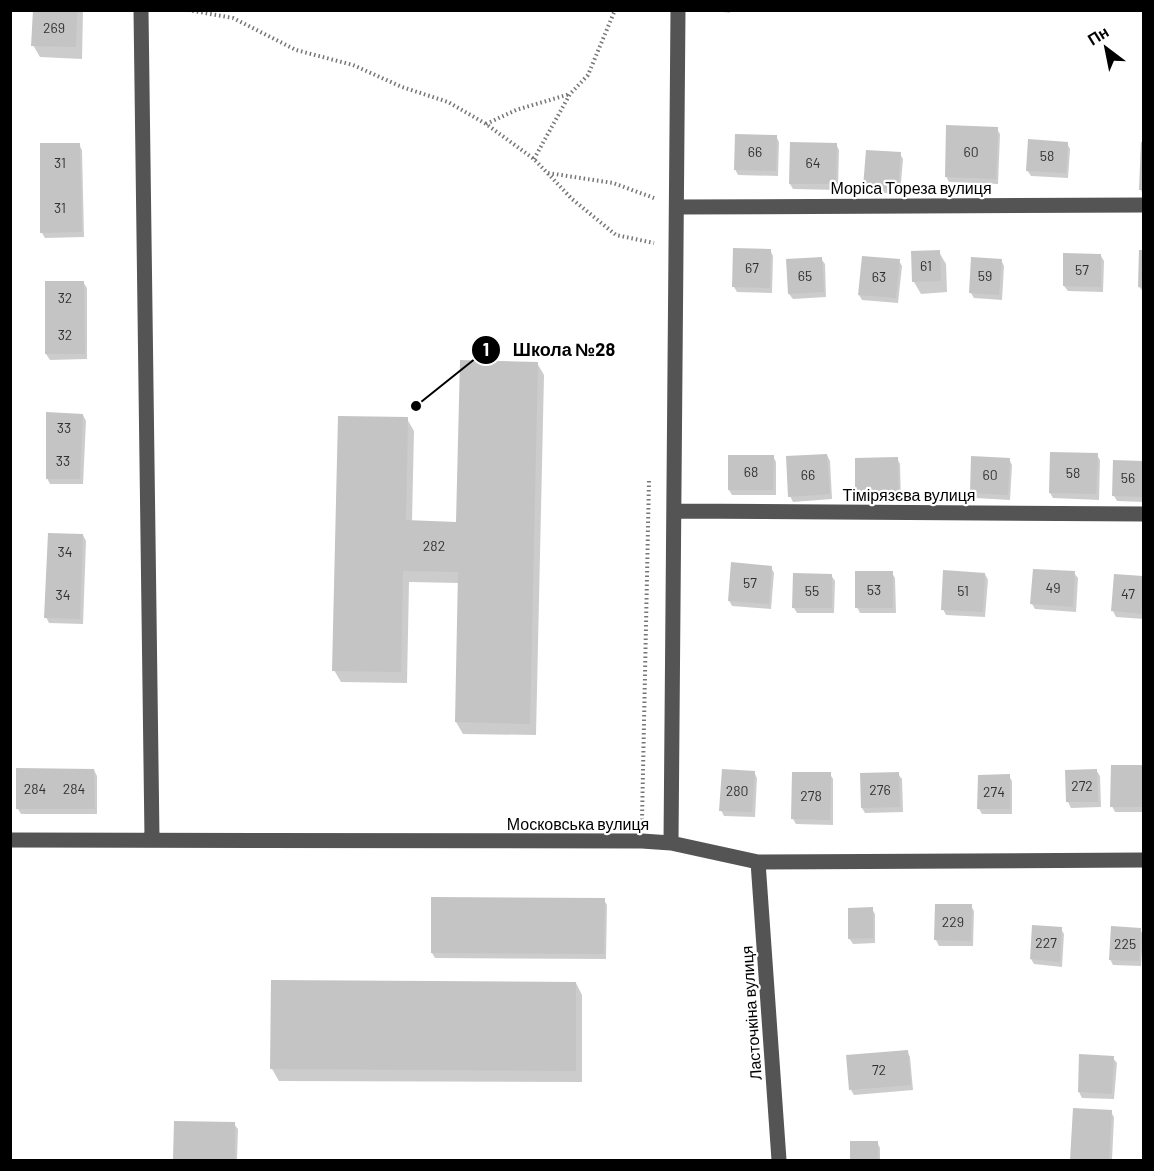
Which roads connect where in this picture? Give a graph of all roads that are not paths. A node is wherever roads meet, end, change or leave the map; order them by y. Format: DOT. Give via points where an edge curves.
graph roads {
  1 [pos="141,10"];
  2 [pos="678,10"];
  3 [pos="1143,205"];
  4 [pos="678,207"];
  5 [pos="674,511"];
  6 [pos="1143,514"];
  7 [pos="152,838"];
  8 [pos="10,840"];
  9 [pos="671,843"];
  10 [pos="1143,860"];
  11 [pos="758,862"];
  12 [pos="779,1161"];
  1 -- 7 [label="street"];
  2 -- 4 [label="street"];
  3 -- 4 [label="street, Моріса Тореза вулиця"];
  4 -- 5 [label="street"];
  5 -- 6 [label="street, Тімірязєва вулиця"];
  5 -- 9 [label="street"];
  7 -- 8 [label="street, Московська вулиця"];
  7 -- 9 [label="street, Московська вулиця"];
  9 -- 11 [label="street, Московська вулиця"];
  10 -- 11 [label="street, Московська вулиця"];
  11 -- 12 [label="street, Ласточкіна вулиця"];
}
